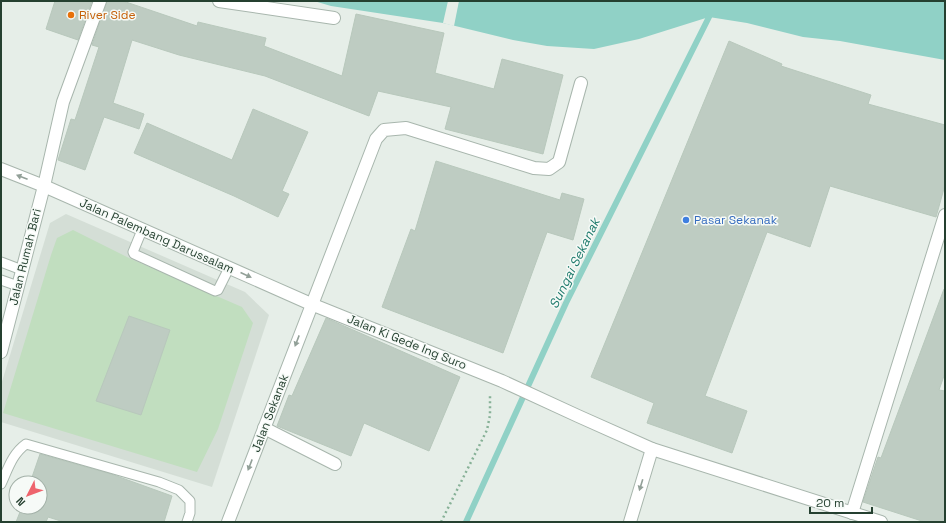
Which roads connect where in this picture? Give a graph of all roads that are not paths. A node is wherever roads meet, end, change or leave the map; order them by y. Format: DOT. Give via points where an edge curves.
graph roads {
  1 [pos="100,1"];
  2 [pos="219,1"];
  3 [pos="334,18"];
  4 [pos="581,83"];
  5 [pos="1,169"];
  6 [pos="44,186"];
  7 [pos="945,215"];
  8 [pos="142,230"];
  9 [pos="1,262"];
  10 [pos="229,268"];
  11 [pos="22,270"];
  12 [pos="1,280"];
  13 [pos="18,286"];
  14 [pos="311,304"];
  15 [pos="1,352"];
  16 [pos="264,428"];
  17 [pos="652,449"];
  18 [pos="335,464"];
  19 [pos="1,484"];
  20 [pos="852,513"];
  21 [pos="187,522"];
  22 [pos="228,522"];
  23 [pos="630,522"];
  24 [pos="880,522"];
  1 -- 6 [label="street, Jalan Rumah Bari" via="63,102"];
  2 -- 3 [label="street"];
  4 -- 14 [label="street, Jalan Sekanak" via="559,162 549,169 534,168 406,128 384,130 376,138"];
  6 -- 5 [label="street, Jalan Palembang Darussalam, one-way"];
  6 -- 8 [label="street, Jalan Palembang Darussalam"];
  6 -- 11 [label="street, Jalan Rumah Bari"];
  7 -- 20 [label="street"];
  8 -- 10 [label="street, Jalan Palembang Darussalam"];
  8 -- 10 [label="lane" via="134,254 215,291 218,290"];
  9 -- 11 [label="lane"];
  10 -- 14 [label="street, Jalan Palembang Darussalam, one-way"];
  11 -- 13 [label="street, Jalan Rumah Bari"];
  12 -- 13 [label="lane"];
  13 -- 15 [label="street, Jalan Rumah Bari"];
  14 -- 16 [label="street, Jalan Sekanak, one-way"];
  14 -- 17 [label="street, Jalan Ki Gede Ing Suro" via="496,378"];
  16 -- 18 [label="street"];
  16 -- 22 [label="street, Jalan Sekanak, one-way"];
  17 -- 20 [label="street, Jalan Ki Gede Ing Suro"];
  17 -- 23 [label="street, one-way"];
  19 -- 21 [label="lane" via="13,457 26,444 179,490 190,501"];
  20 -- 24 [label="street, Jalan Ki Gede Ing Suro"];
}
